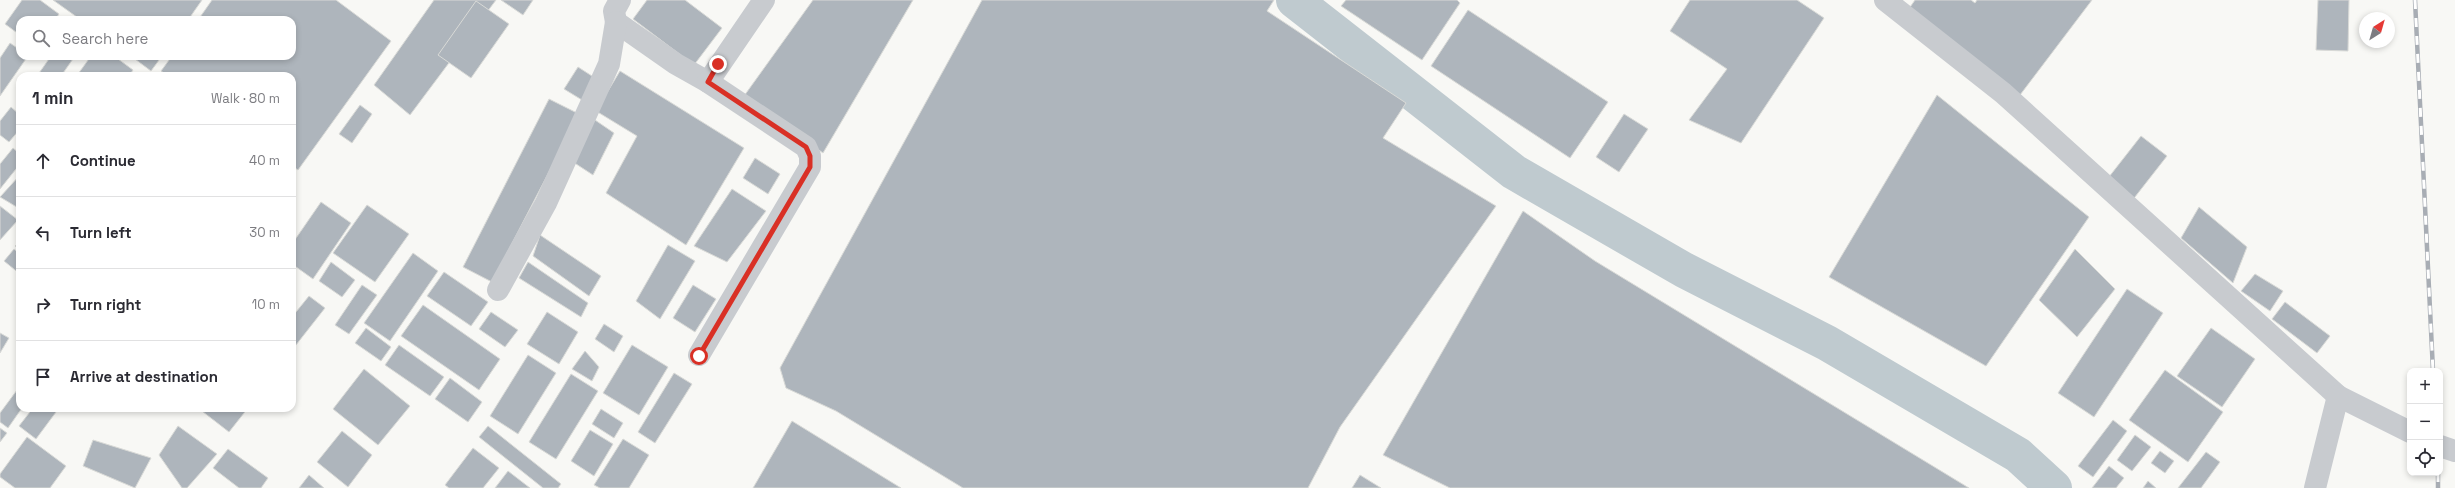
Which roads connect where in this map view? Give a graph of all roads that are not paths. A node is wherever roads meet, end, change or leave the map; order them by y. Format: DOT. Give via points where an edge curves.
graph roads {
  1 [pos="620,0"];
  2 [pos="764,0"];
  3 [pos="1885,0"];
  4 [pos="616,22"];
  5 [pos="708,82"];
  6 [pos="498,290"];
  7 [pos="699,356"];
  8 [pos="2338,396"];
  9 [pos="2407,430"];
  10 [pos="2443,447"];
  11 [pos="2455,451"];
  12 [pos="2315,488"];
  1 -- 4 [label="street" via="614,11"];
  2 -- 5 [label="street"];
  3 -- 8 [label="street" via="2003,93"];
  4 -- 5 [label="street" via="676,64"];
  4 -- 6 [label="street" via="609,64 546,203"];
  5 -- 7 [label="street" via="806,147 810,156 810,167"];
  8 -- 9 [label="street"];
  8 -- 12 [label="street"];
  10 -- 11 [label="street"];
}
